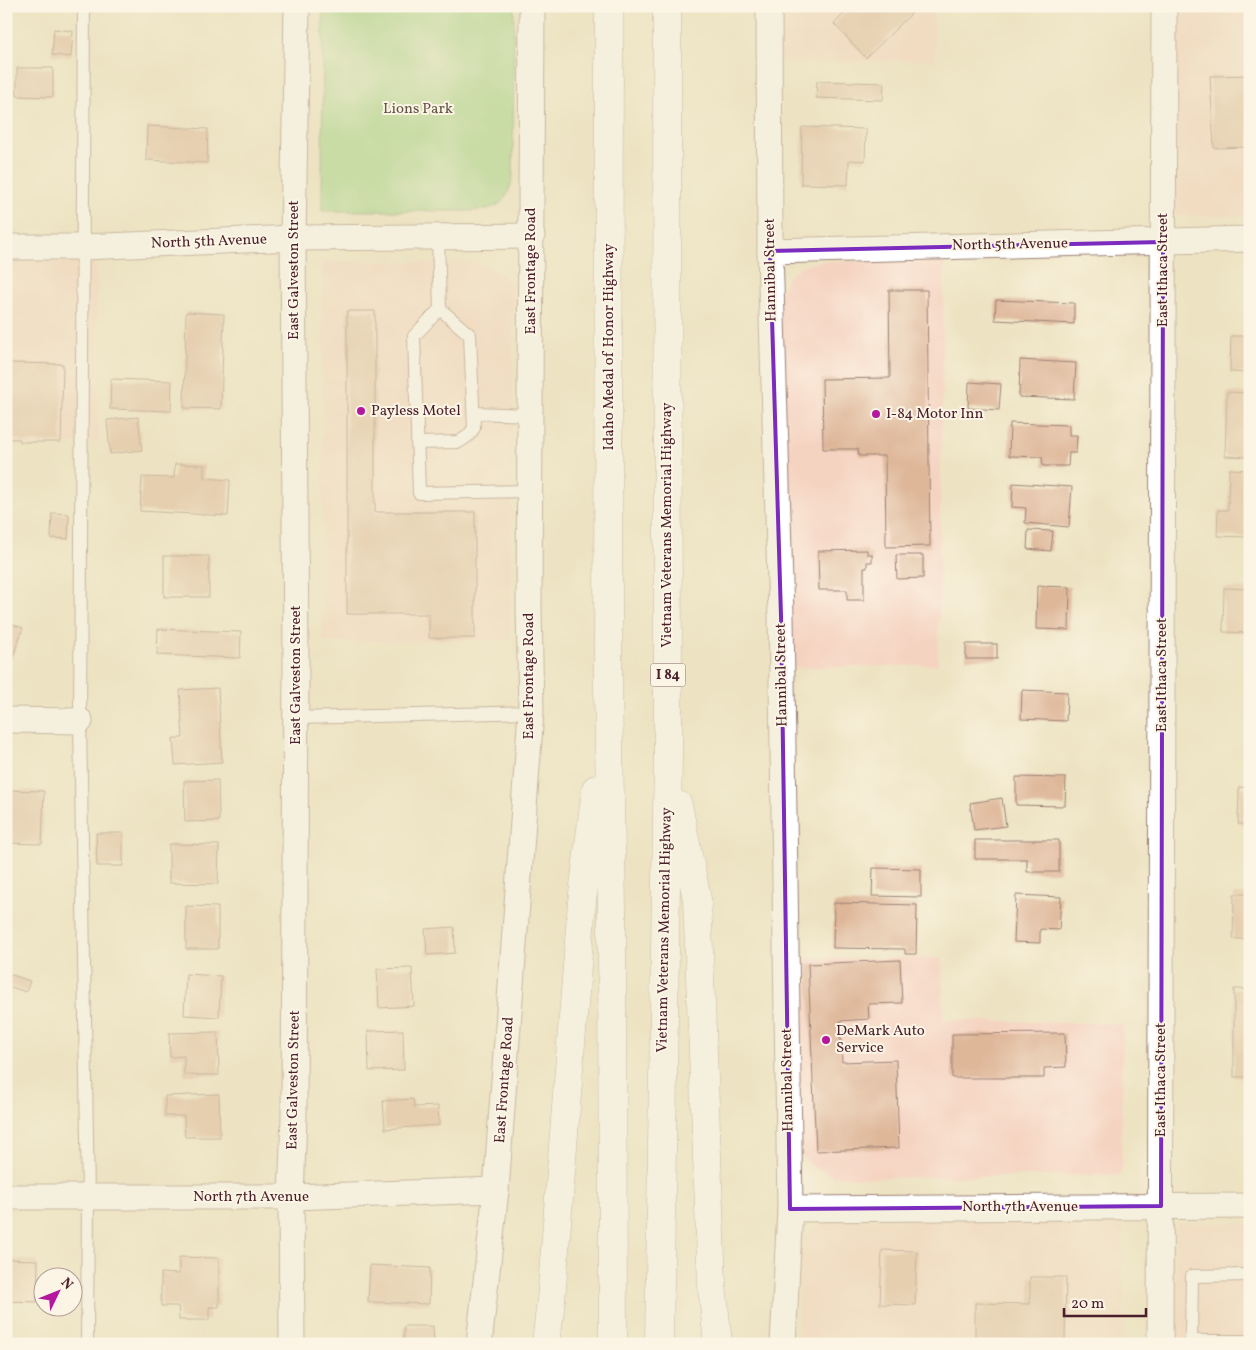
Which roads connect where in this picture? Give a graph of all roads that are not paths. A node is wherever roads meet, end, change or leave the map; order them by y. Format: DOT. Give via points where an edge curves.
graph roads {
  1 [pos="84,6"];
  2 [pos="297,6"];
  3 [pos="532,6"];
  4 [pos="610,6"];
  5 [pos="667,6"];
  6 [pos="769,6"];
  7 [pos="1164,6"];
  8 [pos="532,236"];
  9 [pos="438,237"];
  10 [pos="293,238"];
  11 [pos="1250,240"];
  12 [pos="1164,242"];
  13 [pos="6,247"];
  14 [pos="84,247"];
  15 [pos="770,251"];
  16 [pos="440,309"];
  17 [pos="474,413"];
  18 [pos="531,414"];
  19 [pos="417,443"];
  20 [pos="530,491"];
  21 [pos="608,689"];
  22 [pos="531,712"];
  23 [pos="296,718"];
  24 [pos="6,720"];
  25 [pos="80,722"];
  26 [pos="668,752"];
  27 [pos="496,1190"];
  28 [pos="6,1197"];
  29 [pos="88,1197"];
  30 [pos="291,1197"];
  31 [pos="1161,1206"];
  32 [pos="1250,1206"];
  33 [pos="790,1209"];
  34 [pos="1250,1275"];
  35 [pos="1250,1341"];
  36 [pos="1191,1342"];
  37 [pos="87,1344"];
  38 [pos="292,1344"];
  39 [pos="478,1344"];
  40 [pos="546,1344"];
  41 [pos="613,1344"];
  42 [pos="659,1344"];
  43 [pos="718,1344"];
  44 [pos="784,1344"];
  45 [pos="1160,1344"];
  1 -- 14 [label="lane"];
  2 -- 10 [label="street, East Galveston Street"];
  3 -- 8 [label="street, East Frontage Road"];
  4 -- 21 [label="highway, Idaho Medal of Honor Highway"];
  5 -- 26 [label="highway, Vietnam Veterans Memorial Highway / I 84"];
  6 -- 15 [label="street, Hannibal Street"];
  7 -- 12 [label="street, East Ithaca Street"];
  8 -- 9 [label="street, North 5th Avenue"];
  8 -- 18 [label="street, East Frontage Road"];
  9 -- 10 [label="street, North 5th Avenue"];
  9 -- 16 [label="lane"];
  10 -- 14 [label="street, North 5th Avenue"];
  10 -- 23 [label="street, East Galveston Street"];
  11 -- 12 [label="street, North 5th Avenue"];
  12 -- 15 [label="street, North 5th Avenue"];
  12 -- 31 [label="street, East Ithaca Street"];
  13 -- 14 [label="street, North 5th Avenue"];
  14 -- 25 [label="lane"];
  15 -- 33 [label="street, Hannibal Street" via="781,616"];
  16 -- 17 [label="lane" via="470,334"];
  16 -- 19 [label="lane" via="414,336"];
  17 -- 18 [label="lane"];
  17 -- 19 [label="lane" via="474,428 458,442"];
  18 -- 20 [label="street, East Frontage Road"];
  19 -- 20 [label="lane" via="419,493"];
  20 -- 22 [label="street, East Frontage Road"];
  21 -- 40 [label="highway" via="582,902"];
  21 -- 41 [label="highway"];
  22 -- 23 [label="lane"];
  22 -- 27 [label="street, East Frontage Road"];
  23 -- 30 [label="street, East Galveston Street"];
  24 -- 25 [label="street"];
  25 -- 29 [label="lane"];
  26 -- 42 [label="highway, Vietnam Veterans Memorial Highway / I 84"];
  26 -- 43 [label="highway" via="697,899 712,1285"];
  27 -- 30 [label="street, North 7th Avenue"];
  27 -- 39 [label="street, East Frontage Road"];
  28 -- 29 [label="street, North 7th Avenue"];
  29 -- 30 [label="street, North 7th Avenue"];
  29 -- 37 [label="lane"];
  30 -- 38 [label="street, East Galveston Street"];
  31 -- 32 [label="street, North 7th Avenue"];
  31 -- 33 [label="street, North 7th Avenue"];
  31 -- 45 [label="street, East Ithaca Street"];
  33 -- 44 [label="street, Hannibal Street"];
  34 -- 36 [label="lane" via="1192,1276"];
  35 -- 36 [label="lane"];
}
